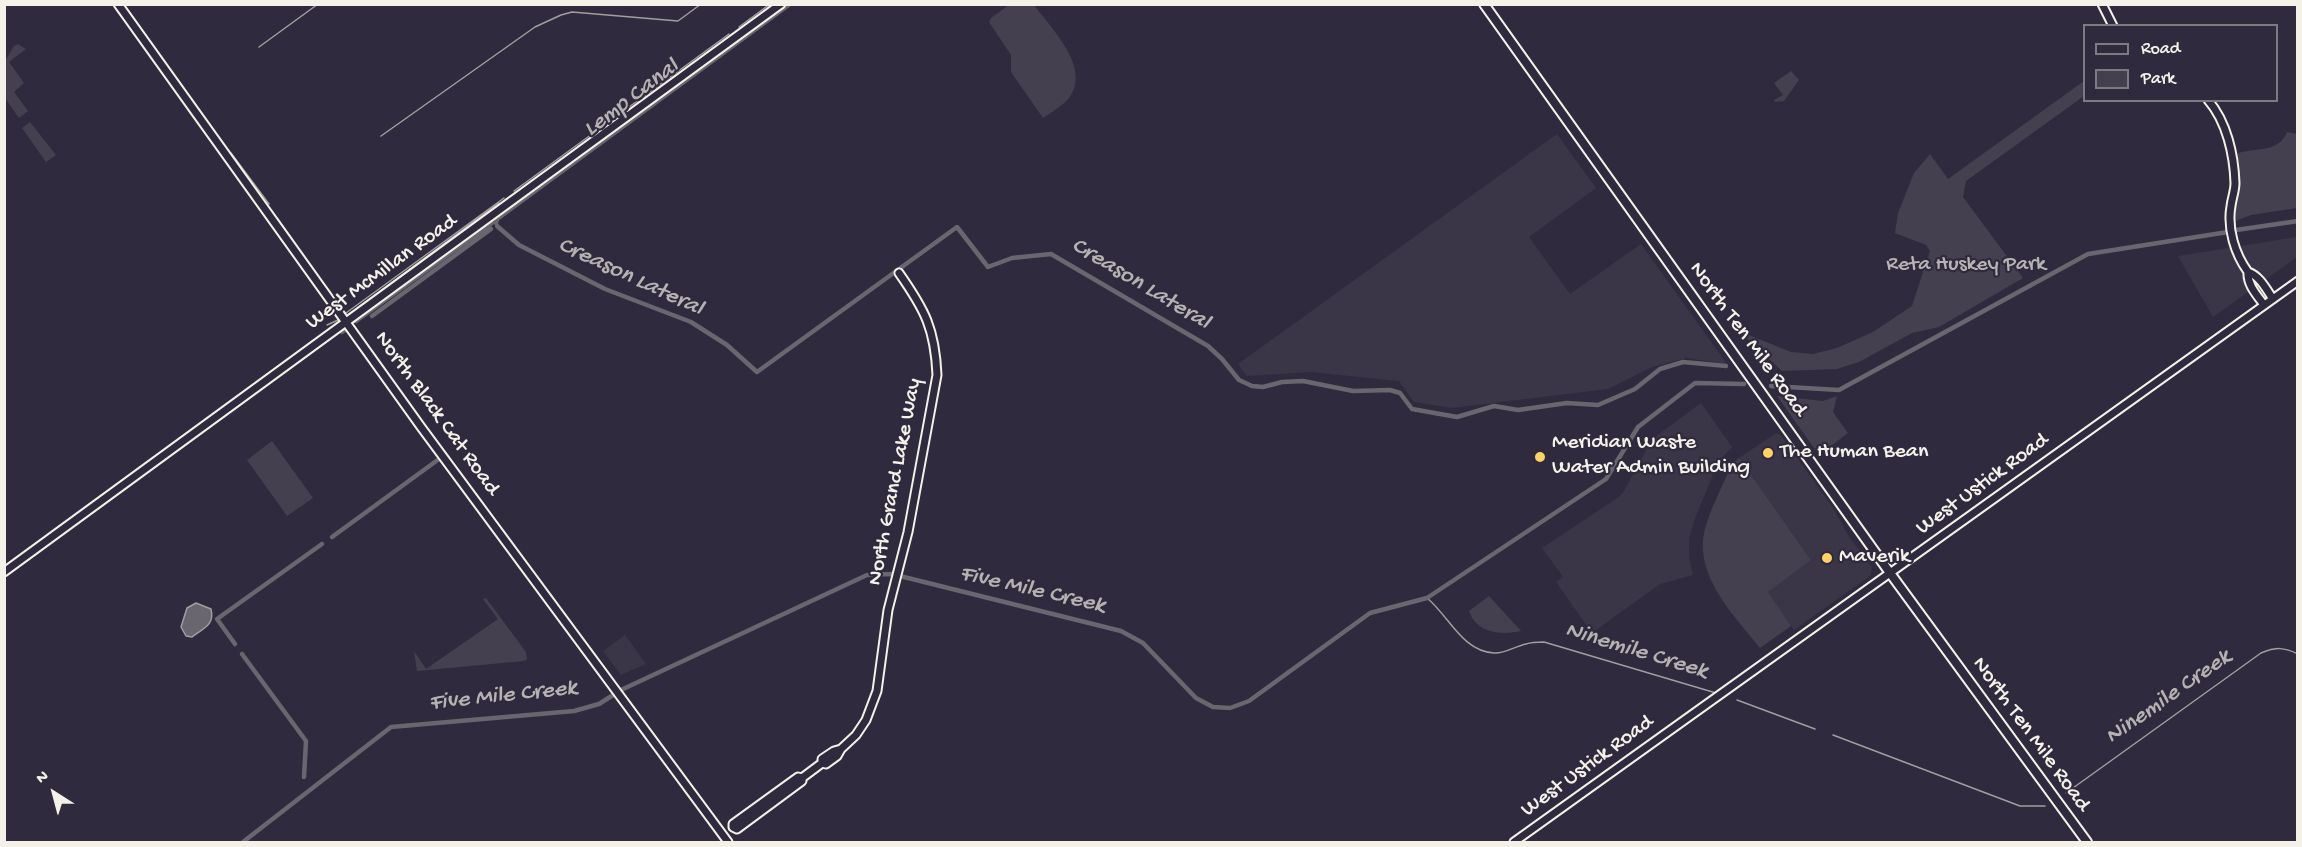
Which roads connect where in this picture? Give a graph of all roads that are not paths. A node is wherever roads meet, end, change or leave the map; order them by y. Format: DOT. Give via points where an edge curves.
graph roads {
  1 [pos="118,4"];
  2 [pos="781,4"];
  3 [pos="1484,4"];
  4 [pos="2102,4"];
  5 [pos="2112,24"];
  6 [pos="2209,102"];
  7 [pos="2248,272"];
  8 [pos="899,273"];
  9 [pos="2298,281"];
  10 [pos="2273,299"];
  11 [pos="2264,305"];
  12 [pos="346,322"];
  13 [pos="4,572"];
  14 [pos="1890,573"];
  15 [pos="722,835"];
  16 [pos="728,843"];
  17 [pos="1514,843"];
  18 [pos="2087,843"];
  1 -- 12 [label="main road, North Black Cat Road"];
  2 -- 12 [label="main road, West McMillan Road"];
  3 -- 14 [label="main road, North Ten Mile Road"];
  4 -- 5 [label="main road"];
  6 -- 7 [label="main road" via="2227,132 2234,180 2230,212 2235,251"];
  7 -- 10 [label="main road" via="2260,280"];
  7 -- 11 [label="main road" via="2251,287"];
  8 -- 15 [label="main road, North Grand Lake Way" via="929,323 937,375 873,707 837,756 798,777"];
  9 -- 10 [label="main road, West Ustick Road"];
  10 -- 11 [label="main road, West Ustick Road"];
  11 -- 14 [label="main road, West Ustick Road"];
  12 -- 13 [label="main road, West McMillan Road"];
  12 -- 15 [label="main road, North Black Cat Road"];
  14 -- 17 [label="main road, West Ustick Road"];
  14 -- 18 [label="main road, North Ten Mile Road"];
  15 -- 16 [label="main road, North Black Cat Road"];
}
